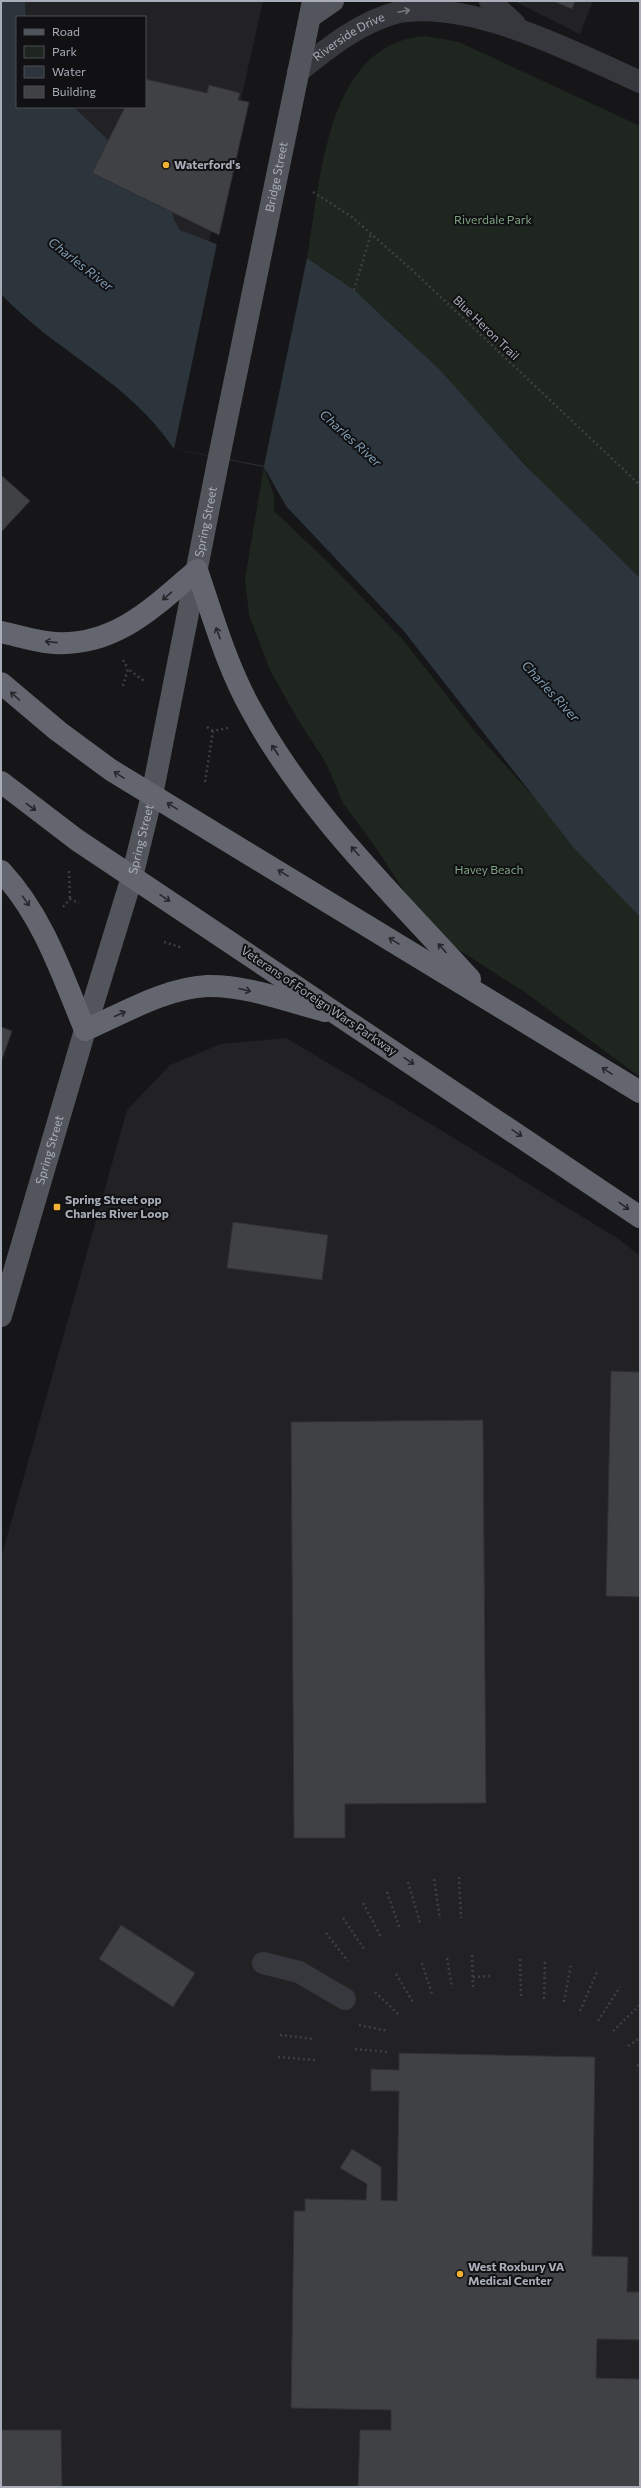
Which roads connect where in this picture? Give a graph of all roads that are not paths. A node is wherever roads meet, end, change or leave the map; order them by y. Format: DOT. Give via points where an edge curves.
graph roads {
  1 [pos="333,1"];
  2 [pos="490,1"];
  3 [pos="312,9"];
  4 [pos="523,29"];
  5 [pos="298,72"];
  6 [pos="640,82"];
  7 [pos="240,353"];
  8 [pos="197,570"];
  9 [pos="1,632"];
  10 [pos="1,683"];
  11 [pos="1,782"];
  12 [pos="152,795"];
  13 [pos="1,871"];
  14 [pos="132,877"];
  15 [pos="487,998"];
  16 [pos="342,1016"];
  17 [pos="84,1030"];
  18 [pos="640,1092"];
  19 [pos="640,1217"];
  20 [pos="1,1316"];
  21 [pos="263,1964"];
  22 [pos="345,1999"];
  1 -- 3 [label="main road"];
  2 -- 4 [label="street, Riverside Drive"];
  3 -- 5 [label="main road, Bridge Street"];
  5 -- 4 [label="street, Riverside Drive, one-way" via="352,32 376,20 405,11 424,9 465,13"];
  4 -- 6 [label="street, Riverside Drive"];
  5 -- 7 [label="main road, Bridge Street"];
  7 -- 8 [label="main road, Spring Street"];
  8 -- 9 [label="highway, one-way" via="131,624 96,639 54,643"];
  8 -- 12 [label="main road, Spring Street"];
  15 -- 8 [label="highway, one-way" via="344,839 290,773 251,710 236,678"];
  12 -- 10 [label="highway, one-way" via="79,747"];
  11 -- 14 [label="highway, Veterans of Foreign Wars Parkway, one-way" via="42,815"];
  12 -- 14 [label="main road, Spring Street"];
  15 -- 12 [label="highway, one-way"];
  13 -- 17 [label="highway, one-way" via="17,889 36,918"];
  14 -- 16 [label="highway, Veterans of Foreign Wars Parkway, one-way"];
  14 -- 17 [label="main road, Spring Street"];
  18 -- 15 [label="highway, one-way"];
  17 -- 16 [label="highway, one-way" via="173,992 207,986 241,989"];
  16 -- 19 [label="highway, Veterans of Foreign Wars Parkway, one-way"];
  17 -- 20 [label="main road, Spring Street"];
  21 -- 22 [label="street" via="299,1972"];
}
